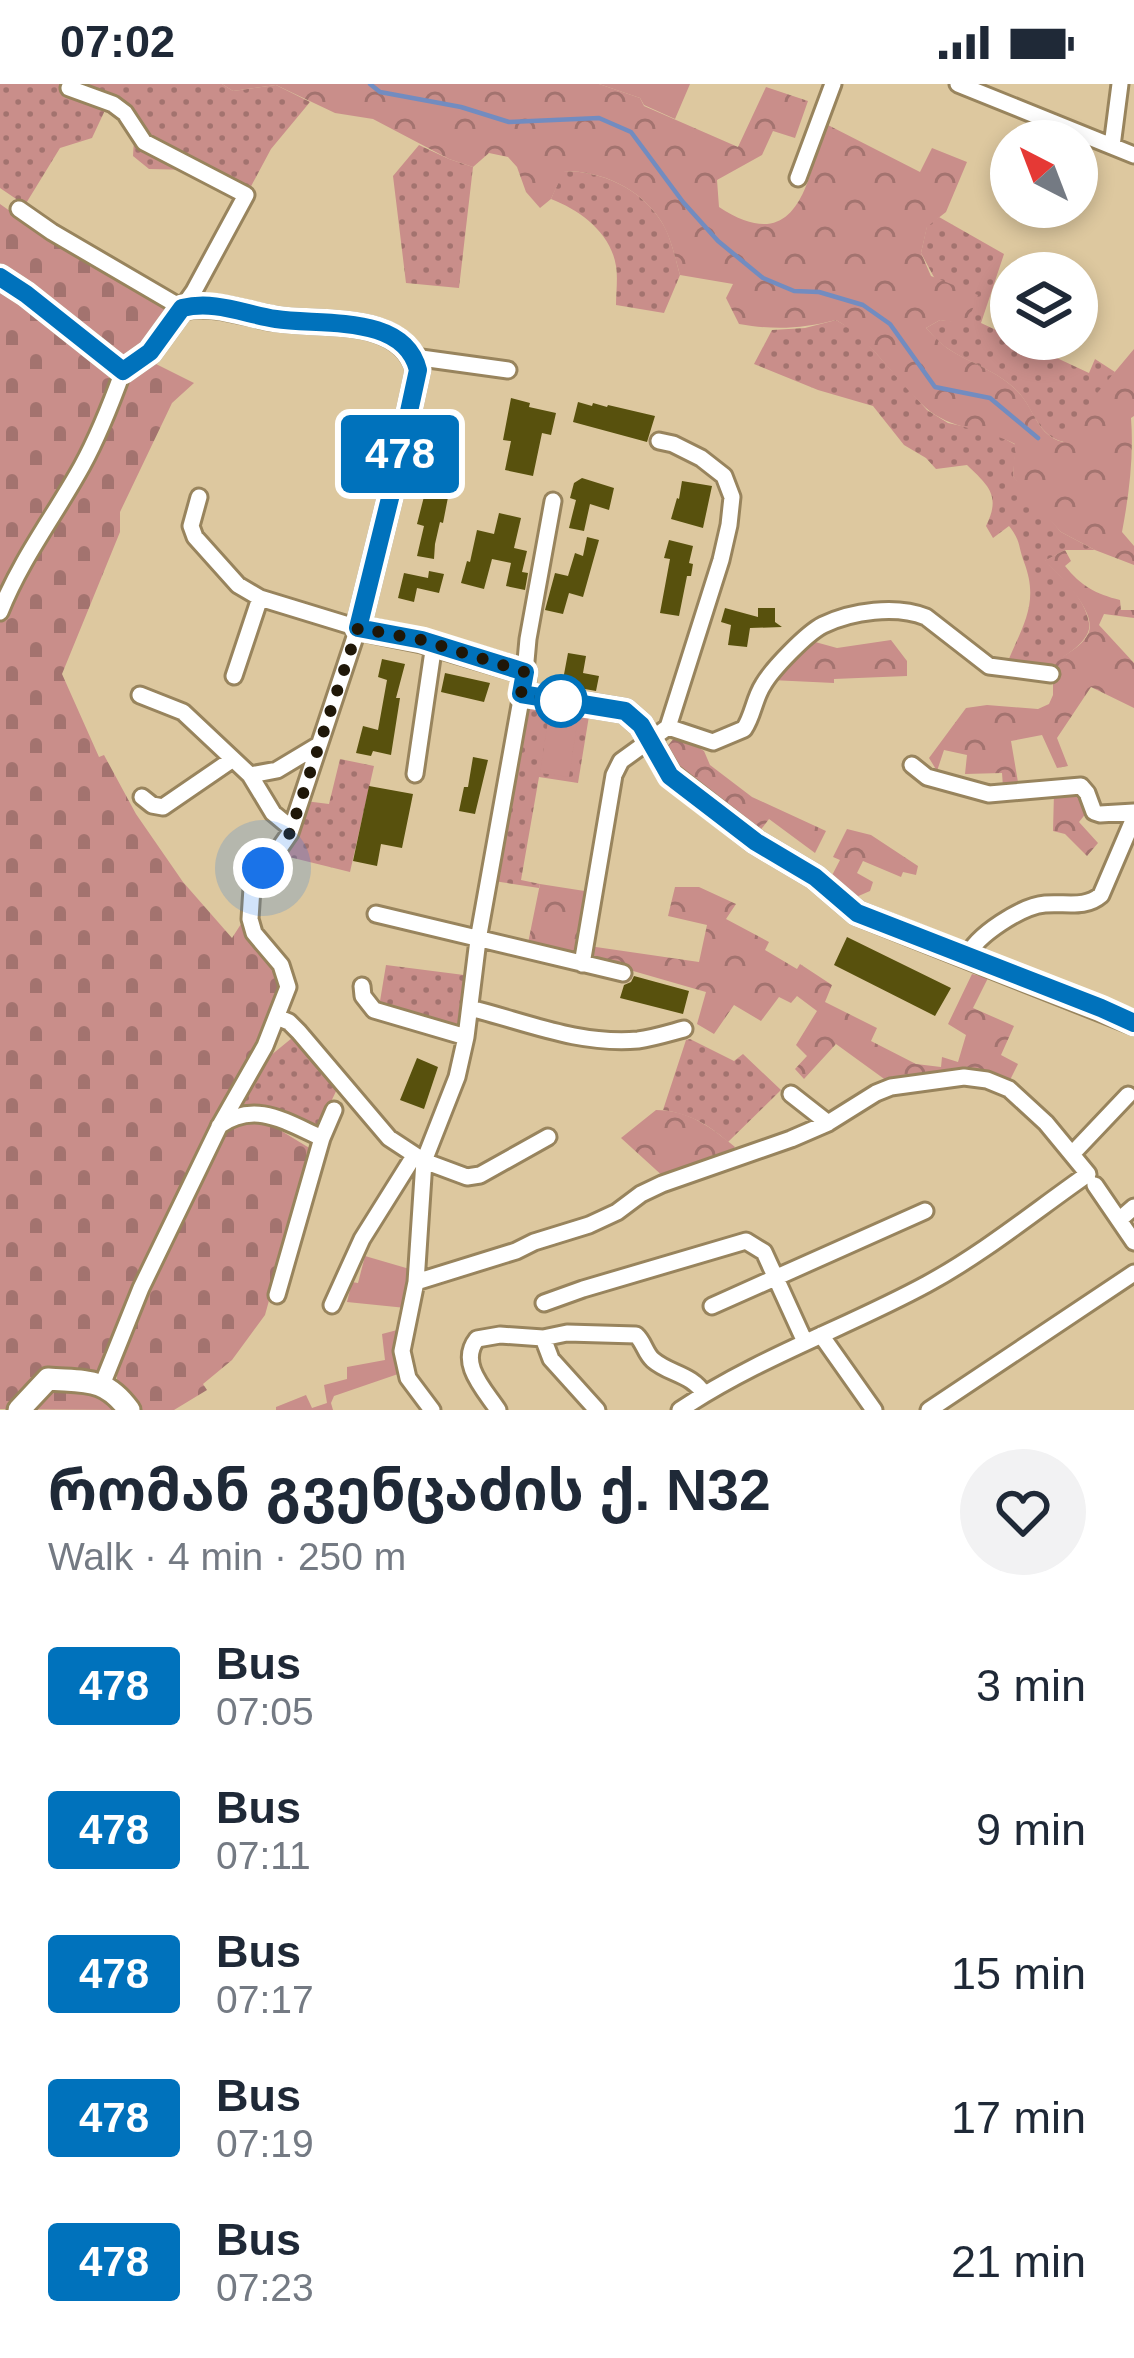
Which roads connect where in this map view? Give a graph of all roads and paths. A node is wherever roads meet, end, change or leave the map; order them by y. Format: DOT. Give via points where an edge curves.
graph roads {
  1 [pos="832,84"];
  2 [pos="1120,84"];
  3 [pos="965,85"];
  4 [pos="68,88"];
  5 [pos="1112,146"];
  6 [pos="1134,155"];
  7 [pos="798,178"];
  8 [pos="19,209"];
  9 [pos="0,277"];
  10 [pos="182,308"];
  11 [pos="414,357"];
  12 [pos="508,370"];
  13 [pos="123,371"];
  14 [pos="658,441"];
  15 [pos="200,497"];
  16 [pos="553,500"];
  17 [pos="260,598"];
  18 [pos="0,612"];
  19 [pos="358,628"];
  20 [pos="434,644"];
  21 [pos="1051,674"];
  22 [pos="234,676"];
  23 [pos="523,683"];
  24 [pos="140,695"];
  25 [pos="660,734"];
  26 [pos="317,746"];
  27 [pos="232,758"];
  28 [pos="912,765"];
  29 [pos="415,774"];
  30 [pos="250,775"];
  31 [pos="142,797"];
  32 [pos="1134,815"];
  33 [pos="291,829"];
  34 [pos="376,914"];
  35 [pos="478,940"];
  36 [pos="967,957"];
  37 [pos="582,964"];
  38 [pos="623,973"];
  39 [pos="362,986"];
  40 [pos="470,1008"];
  41 [pos="278,1017"];
  42 [pos="1134,1023"];
  43 [pos="684,1029"];
  44 [pos="466,1037"];
  45 [pos="791,1094"];
  46 [pos="1128,1095"];
  47 [pos="334,1110"];
  48 [pos="828,1123"];
  49 [pos="219,1127"];
  50 [pos="548,1137"];
  51 [pos="322,1138"];
  52 [pos="1072,1153"];
  53 [pos="419,1159"];
  54 [pos="1091,1180"];
  55 [pos="1134,1207"];
  56 [pos="925,1211"];
  57 [pos="1119,1220"];
  58 [pos="1134,1242"];
  59 [pos="1134,1273"];
  60 [pos="775,1276"];
  61 [pos="416,1282"];
  62 [pos="277,1295"];
  63 [pos="544,1303"];
  64 [pos="332,1305"];
  65 [pos="712,1306"];
  66 [pos="543,1338"];
  67 [pos="813,1338"];
  68 [pos="102,1385"];
  69 [pos="704,1394"];
  70 [pos="19,1410"];
  71 [pos="129,1410"];
  72 [pos="432,1410"];
  73 [pos="498,1410"];
  74 [pos="597,1410"];
  75 [pos="680,1410"];
  76 [pos="874,1410"];
  77 [pos="929,1410"];
  1 -- 7 [label="street"];
  2 -- 5 [label="street"];
  3 -- 5 [label="street"];
  4 -- 10 [label="street" via="113,104 144,142 246,195"];
  5 -- 6 [label="street"];
  8 -- 10 [label="street"];
  9 -- 13 [label="street"];
  10 -- 11 [label="street" via="215,305 278,320 357,325"];
  10 -- 13 [label="street" via="150,352"];
  11 -- 12 [label="street"];
  11 -- 19 [label="street" via="418,370"];
  13 -- 18 [label="street" via="103,427"];
  14 -- 25 [label="street" via="716,468 732,497 721,560"];
  15 -- 17 [label="street" via="195,536"];
  16 -- 23 [label="street"];
  17 -- 19 [label="street"];
  17 -- 22 [label="street"];
  19 -- 20 [label="street"];
  19 -- 26 [label="street"];
  20 -- 23 [label="street"];
  20 -- 29 [label="street"];
  21 -- 25 [label="street" via="989,666 915,612 849,616 819,626 784,660 744,729 713,742"];
  23 -- 25 [label="street" via="625,711"];
  23 -- 35 [label="street"];
  24 -- 27 [label="street" via="183,712"];
  25 -- 36 [label="street" via="670,776 756,842 857,913"];
  25 -- 37 [label="street" via="620,760 614,775"];
  26 -- 30 [label="street" via="277,770"];
  26 -- 33 [label="street"];
  27 -- 30 [label="street"];
  27 -- 31 [label="street" via="163,806"];
  28 -- 32 [label="street" via="989,794 1081,786 1094,812"];
  30 -- 33 [label="street"];
  32 -- 36 [label="street" via="1101,895 1084,904 1036,905 983,934"];
  33 -- 41 [label="street" via="249,904 254,933 288,986"];
  34 -- 35 [label="street"];
  35 -- 37 [label="street"];
  35 -- 40 [label="street"];
  36 -- 42 [label="street"];
  37 -- 38 [label="street"];
  39 -- 44 [label="street" via="374,1010"];
  40 -- 43 [label="street" via="582,1039 643,1040"];
  40 -- 44 [label="street"];
  41 -- 49 [label="street"];
  41 -- 53 [label="street" via="389,1138"];
  44 -- 53 [label="street" via="458,1076"];
  45 -- 48 [label="street"];
  46 -- 52 [label="street"];
  47 -- 51 [label="street"];
  48 -- 52 [label="street" via="891,1087 964,1077 1009,1090"];
  48 -- 61 [label="street" via="662,1184 589,1225"];
  49 -- 51 [label="street" via="261,1114"];
  49 -- 68 [label="street"];
  50 -- 53 [label="street" via="480,1175"];
  51 -- 62 [label="street"];
  52 -- 54 [label="street"];
  53 -- 61 [label="street"];
  53 -- 64 [label="street" via="362,1239"];
  54 -- 57 [label="street"];
  54 -- 67 [label="street" via="925,1285"];
  55 -- 57 [label="street"];
  56 -- 60 [label="street"];
  57 -- 58 [label="street"];
  59 -- 77 [label="street"];
  60 -- 63 [label="street" via="764,1252 746,1241"];
  60 -- 65 [label="street"];
  60 -- 67 [label="street"];
  61 -- 72 [label="street" via="402,1351 408,1378"];
  66 -- 69 [label="street" via="636,1335 649,1357"];
  66 -- 73 [label="street" via="500,1335 471,1345 470,1366"];
  66 -- 74 [label="street" via="551,1359"];
  67 -- 69 [label="street"];
  67 -- 76 [label="street"];
  68 -- 70 [label="street" via="48,1379"];
  68 -- 71 [label="street"];
  69 -- 75 [label="street"];
}
